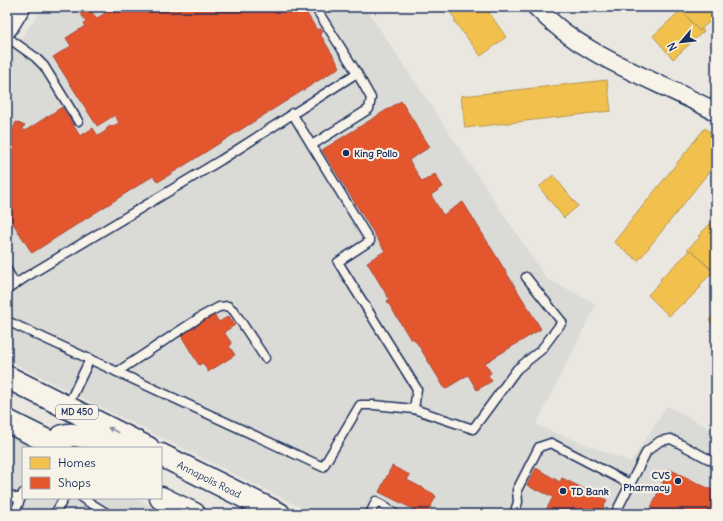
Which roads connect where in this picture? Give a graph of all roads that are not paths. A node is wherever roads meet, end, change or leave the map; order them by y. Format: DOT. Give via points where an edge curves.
graph roads {
  1 [pos="20,7"];
  2 [pos="315,7"];
  3 [pos="536,7"];
  4 [pos="7,27"];
  5 [pos="7,37"];
  6 [pos="357,73"];
  7 [pos="716,112"];
  8 [pos="292,113"];
  9 [pos="78,121"];
  10 [pos="312,145"];
  11 [pos="7,270"];
  12 [pos="526,277"];
  13 [pos="15,284"];
  14 [pos="7,290"];
  15 [pos="7,321"];
  16 [pos="264,358"];
  17 [pos="90,359"];
  18 [pos="117,372"];
  19 [pos="7,377"];
  20 [pos="67,407"];
  21 [pos="414,409"];
  22 [pos="7,421"];
  23 [pos="55,447"];
  24 [pos="108,447"];
  25 [pos="146,447"];
  26 [pos="162,455"];
  27 [pos="716,463"];
  28 [pos="162,471"];
  29 [pos="630,484"];
  30 [pos="7,494"];
  31 [pos="21,496"];
  32 [pos="162,498"];
  33 [pos="63,499"];
  34 [pos="84,499"];
  35 [pos="278,513"];
  36 [pos="14,514"];
  37 [pos="54,514"];
  38 [pos="108,514"];
  39 [pos="194,514"];
  40 [pos="370,514"];
  41 [pos="392,514"];
  42 [pos="514,514"];
  43 [pos="615,514"];
  1 -- 4 [label="street"];
  2 -- 6 [label="lane"];
  3 -- 7 [label="street" via="544,16 591,51"];
  5 -- 9 [label="lane" via="44,66"];
  6 -- 8 [label="lane"];
  6 -- 10 [label="lane" via="371,98 369,109"];
  8 -- 10 [label="lane"];
  8 -- 13 [label="lane" via="221,160"];
  10 -- 21 [label="lane" via="370,241 338,262 417,389"];
  11 -- 13 [label="lane"];
  12 -- 21 [label="lane" via="562,322 541,350 517,369 473,430"];
  13 -- 14 [label="lane"];
  15 -- 17 [label="lane"];
  16 -- 18 [label="lane" via="234,311 228,306 202,316"];
  17 -- 18 [label="lane"];
  17 -- 20 [label="lane"];
  18 -- 21 [label="lane" via="323,467 360,404"];
  19 -- 20 [label="main road, MD 450"];
  25 -- 20 [label="main road, MD 450, one-way"];
  22 -- 23 [label="main road"];
  23 -- 24 [label="main road" via="62,436 74,435"];
  26 -- 35 [label="main road, Annapolis Road"];
  27 -- 29 [label="lane" via="671,439 660,442 647,451"];
  28 -- 35 [label="main road" via="231,503"];
  29 -- 42 [label="lane" via="551,443 539,447 517,490 518,502"];
  29 -- 43 [label="lane"];
  30 -- 31 [label="lane"];
  31 -- 36 [label="lane"];
  32 -- 39 [label="main road"];
  33 -- 37 [label="lane"];
  34 -- 38 [label="lane"];
  40 -- 41 [label="lane" via="376,501 394,512"];
}
